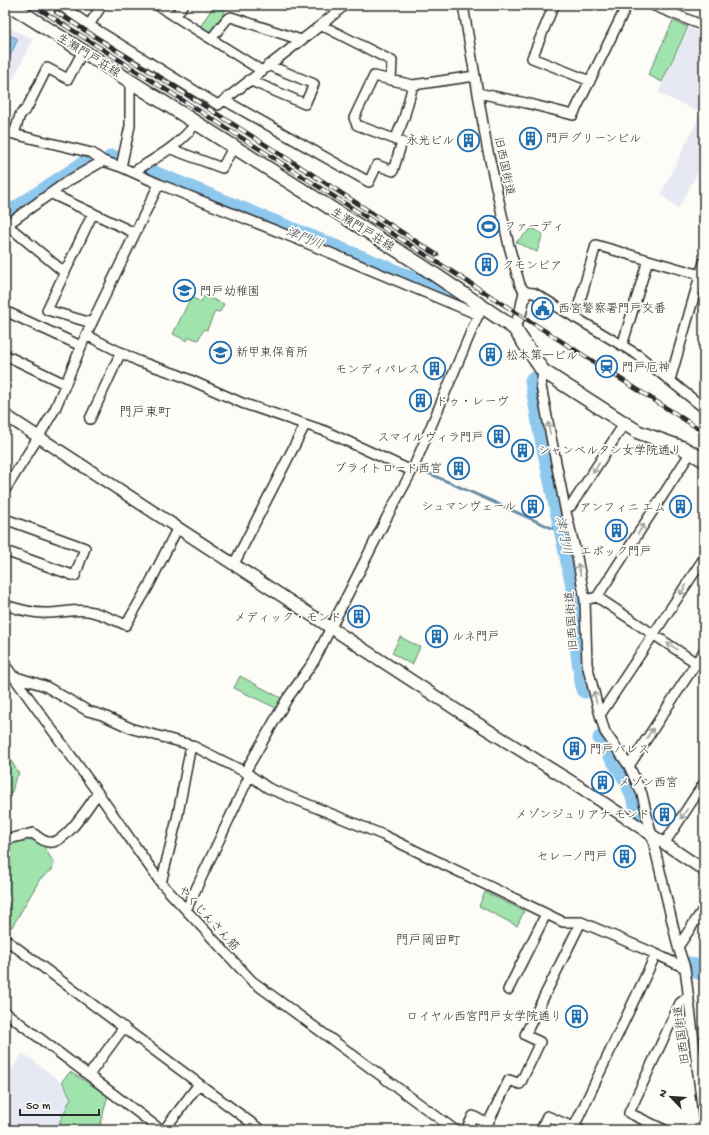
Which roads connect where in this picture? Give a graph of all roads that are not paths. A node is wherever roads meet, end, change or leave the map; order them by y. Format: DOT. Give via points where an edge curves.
graph roads {
  1 [pos="10,5"];
  2 [pos="60,5"];
  3 [pos="102,5"];
  4 [pos="157,5"];
  5 [pos="183,5"];
  6 [pos="345,5"];
  7 [pos="463,5"];
  8 [pos="554,5"];
  9 [pos="627,5"];
  10 [pos="652,5"];
  11 [pos="175,17"];
  12 [pos="89,25"];
  13 [pos="322,25"];
  14 [pos="704,26"];
  15 [pos="211,39"];
  16 [pos="301,40"];
  17 [pos="82,51"];
  18 [pos="265,68"];
  19 [pos="475,76"];
  20 [pos="249,80"];
  21 [pos="391,80"];
  22 [pos="130,81"];
  23 [pos="590,81"];
  24 [pos="413,85"];
  25 [pos="478,93"];
  26 [pos="224,100"];
  27 [pos="196,123"];
  28 [pos="9,133"];
  29 [pos="395,140"];
  30 [pos="234,146"];
  31 [pos="171,149"];
  32 [pos="103,161"];
  33 [pos="121,167"];
  34 [pos="133,172"];
  35 [pos="158,184"];
  36 [pos="54,191"];
  37 [pos="93,213"];
  38 [pos="6,225"];
  39 [pos="135,233"];
  40 [pos="648,260"];
  41 [pos="704,262"];
  42 [pos="64,272"];
  43 [pos="702,275"];
  44 [pos="525,292"];
  45 [pos="5,311"];
  46 [pos="481,311"];
  47 [pos="575,318"];
  48 [pos="92,323"];
  49 [pos="514,328"];
  50 [pos="86,335"];
  51 [pos="81,346"];
  52 [pos="622,346"];
  53 [pos="121,352"];
  54 [pos="5,355"];
  55 [pos="543,371"];
  56 [pos="670,380"];
  57 [pos="65,384"];
  58 [pos="704,408"];
  59 [pos="5,414"];
  60 [pos="90,419"];
  61 [pos="304,424"];
  62 [pos="624,424"];
  63 [pos="39,436"];
  64 [pos="691,452"];
  65 [pos="704,460"];
  66 [pos="412,471"];
  67 [pos="5,490"];
  68 [pos="564,508"];
  69 [pos="5,519"];
  70 [pos="178,527"];
  71 [pos="5,551"];
  72 [pos="704,558"];
  73 [pos="234,564"];
  74 [pos="596,597"];
  75 [pos="585,600"];
  76 [pos="5,605"];
  77 [pos="332,628"];
  78 [pos="654,634"];
  79 [pos="704,651"];
  80 [pos="5,665"];
  81 [pos="700,665"];
  82 [pos="13,676"];
  83 [pos="600,715"];
  84 [pos="191,745"];
  85 [pos="629,766"];
  86 [pos="248,774"];
  87 [pos="704,783"];
  88 [pos="98,793"];
  89 [pos="651,835"];
  90 [pos="5,840"];
  91 [pos="664,844"];
  92 [pos="704,870"];
  93 [pos="160,883"];
  94 [pos="704,908"];
  95 [pos="186,910"];
  96 [pos="546,914"];
  97 [pos="581,922"];
  98 [pos="5,939"];
  99 [pos="678,947"];
  100 [pos="656,954"];
  101 [pos="686,968"];
  102 [pos="508,990"];
  103 [pos="689,996"];
  104 [pos="5,1012"];
  105 [pos="124,1028"];
  106 [pos="700,1052"];
  107 [pos="89,1075"];
  108 [pos="200,1084"];
  109 [pos="702,1092"];
  110 [pos="704,1123"];
  111 [pos="577,1129"];
  112 [pos="163,1130"];
  113 [pos="261,1130"];
  114 [pos="455,1130"];
  115 [pos="466,1130"];
  116 [pos="541,1130"];
  117 [pos="665,1130"];
  1 -- 17 [label="main road, 生瀬門戸荘線"];
  2 -- 12 [label="street"];
  3 -- 12 [label="street"];
  4 -- 11 [label="street"];
  5 -- 11 [label="street"];
  6 -- 13 [label="street"];
  7 -- 19 [label="street, 旧西国街道"];
  8 -- 23 [label="street" via="532,58"];
  9 -- 23 [label="street"];
  10 -- 14 [label="street"];
  11 -- 15 [label="street"];
  12 -- 26 [label="street" via="218,105"];
  13 -- 16 [label="street"];
  13 -- 21 [label="street" via="392,62"];
  15 -- 16 [label="street" via="231,17"];
  15 -- 18 [label="street"];
  16 -- 18 [label="street"];
  17 -- 22 [label="main road, 生瀬門戸荘線"];
  17 -- 28 [label="street" via="68,79 47,68 27,108"];
  18 -- 20 [label="street"];
  18 -- 20 [label="street" via="314,84 305,104"];
  19 -- 24 [label="street"];
  19 -- 25 [label="street, 旧西国街道"];
  20 -- 26 [label="street"];
  21 -- 24 [label="street"];
  21 -- 29 [label="street" via="374,76 354,118 356,125"];
  22 -- 27 [label="main road, 生瀬門戸荘線"];
  22 -- 33 [label="street" via="130,126"];
  23 -- 25 [label="street" via="573,115"];
  24 -- 29 [label="street"];
  25 -- 44 [label="street, 旧西国街道" via="509,246 520,285"];
  26 -- 29 [label="street" via="369,182 377,165 393,171 402,142"];
  27 -- 30 [label="main road, 生瀬門戸荘線"];
  27 -- 31 [label="street"];
  28 -- 32 [label="street" via="92,153"];
  30 -- 31 [label="street" via="222,168"];
  30 -- 46 [label="main road, 生瀬門戸荘線" via="419,264"];
  31 -- 34 [label="street"];
  32 -- 33 [label="street"];
  32 -- 36 [label="street"];
  33 -- 34 [label="street"];
  34 -- 35 [label="street"];
  35 -- 39 [label="street"];
  35 -- 46 [label="street"];
  36 -- 37 [label="street" via="56,196"];
  36 -- 38 [label="street"];
  37 -- 39 [label="street"];
  37 -- 42 [label="street"];
  38 -- 42 [label="street"];
  39 -- 48 [label="street"];
  40 -- 43 [label="street"];
  40 -- 47 [label="street" via="596,245"];
  40 -- 52 [label="street"];
  41 -- 43 [label="street"];
  42 -- 48 [label="street" via="47,310"];
  43 -- 56 [label="street"];
  44 -- 47 [label="street" via="534,293"];
  44 -- 49 [label="street"];
  45 -- 51 [label="street"];
  46 -- 49 [label="main road, 生瀬門戸荘線"];
  46 -- 66 [label="street"];
  47 -- 52 [label="street"];
  48 -- 50 [label="street"];
  49 -- 55 [label="main road, 生瀬門戸荘線"];
  50 -- 51 [label="street"];
  50 -- 53 [label="street"];
  51 -- 57 [label="street"];
  52 -- 56 [label="street"];
  53 -- 60 [label="street"];
  53 -- 61 [label="street" via="242,403"];
  54 -- 57 [label="street"];
  55 -- 62 [label="main road, 生瀬門戸荘線"];
  68 -- 55 [label="street, 旧西国街道, one-way" via="541,386"];
  56 -- 58 [label="street"];
  57 -- 63 [label="street" via="55,409"];
  59 -- 63 [label="street"];
  61 -- 66 [label="street"];
  61 -- 73 [label="street"];
  62 -- 64 [label="main road, 生瀬門戸荘線"];
  62 -- 68 [label="street, one-way" via="571,506"];
  63 -- 67 [label="street"];
  63 -- 70 [label="street"];
  64 -- 65 [label="main road, 生瀬門戸荘線"];
  74 -- 64 [label="street, one-way"];
  66 -- 77 [label="street"];
  75 -- 68 [label="street, 旧西国街道, one-way"];
  69 -- 71 [label="street" via="85,548 75,576"];
  70 -- 73 [label="street"];
  70 -- 76 [label="street" via="126,625 88,611 47,613 19,610"];
  72 -- 78 [label="street, one-way"];
  73 -- 77 [label="street"];
  74 -- 75 [label="street"];
  74 -- 78 [label="street"];
  83 -- 75 [label="street, 旧西国街道, one-way" via="587,664"];
  77 -- 86 [label="street" via="314,662 286,699"];
  77 -- 89 [label="street"];
  81 -- 78 [label="street, one-way"];
  78 -- 83 [label="street"];
  79 -- 81 [label="street"];
  80 -- 82 [label="street, やくじんさん筋"];
  85 -- 81 [label="street, one-way"];
  82 -- 84 [label="street" via="45,686 88,712"];
  82 -- 88 [label="street, やくじんさん筋"];
  83 -- 85 [label="street, 旧西国街道" via="605,732"];
  84 -- 86 [label="street"];
  84 -- 93 [label="street" via="177,819"];
  85 -- 89 [label="street, 旧西国街道" via="642,794"];
  86 -- 95 [label="street"];
  86 -- 96 [label="street" via="268,788 384,835"];
  87 -- 91 [label="street, one-way"];
  88 -- 90 [label="street" via="74,827 55,842 47,842 33,833"];
  88 -- 93 [label="street, やくじんさん筋"];
  89 -- 91 [label="street"];
  89 -- 99 [label="street, 旧西国街道"];
  91 -- 92 [label="street"];
  93 -- 95 [label="street, やくじんさん筋"];
  94 -- 99 [label="street"];
  95 -- 114 [label="street, やくじんさん筋" via="252,981"];
  96 -- 97 [label="street" via="563,922"];
  96 -- 102 [label="street"];
  97 -- 100 [label="street"];
  97 -- 115 [label="street" via="525,1036 540,1042 520,1084 509,1080 489,1122 473,1116"];
  98 -- 105 [label="street"];
  99 -- 101 [label="street, 旧西国街道"];
  100 -- 101 [label="street"];
  100 -- 111 [label="street"];
  101 -- 103 [label="street, 旧西国街道"];
  103 -- 106 [label="street, 旧西国街道"];
  103 -- 117 [label="street" via="680,1003 629,1113"];
  104 -- 107 [label="street"];
  105 -- 107 [label="street"];
  105 -- 108 [label="street"];
  106 -- 109 [label="street, 旧西国街道"];
  107 -- 112 [label="street"];
  108 -- 112 [label="street"];
  108 -- 113 [label="street"];
  109 -- 110 [label="street, 旧西国街道"];
  111 -- 116 [label="street" via="547,1116"];
}
